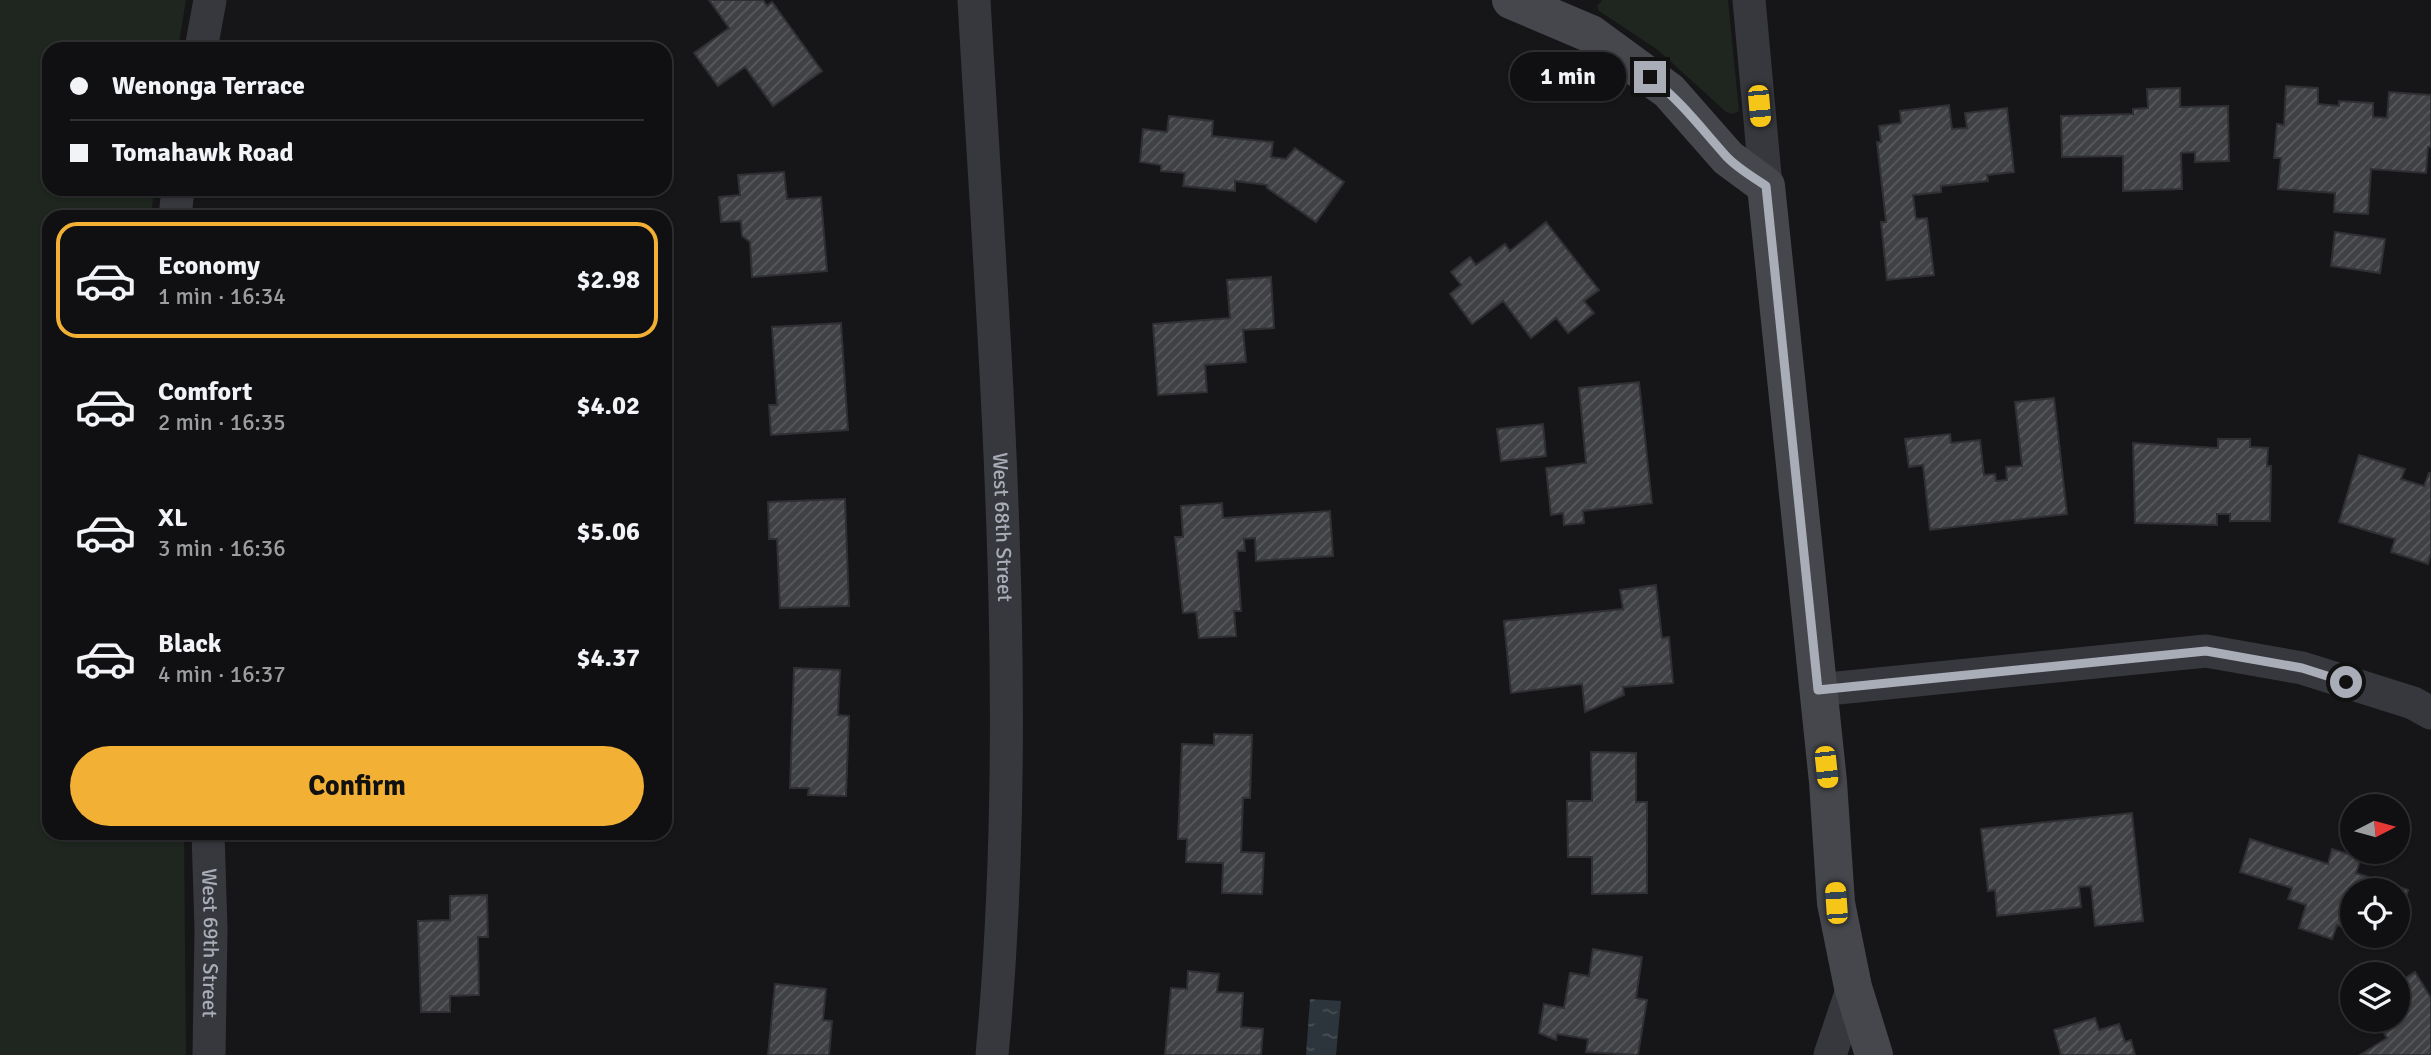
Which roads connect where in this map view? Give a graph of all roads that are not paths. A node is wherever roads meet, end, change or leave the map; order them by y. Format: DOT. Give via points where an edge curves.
graph roads {
  1 [pos="211,0"];
  2 [pos="974,0"];
  3 [pos="1511,0"];
  4 [pos="1749,0"];
  5 [pos="202,42"];
  6 [pos="1766,186"];
  7 [pos="1818,690"];
  8 [pos="2431,713"];
  9 [pos="208,840"];
  10 [pos="1853,987"];
  11 [pos="209,1055"];
  12 [pos="992,1055"];
  13 [pos="1830,1055"];
  14 [pos="1874,1055"];
  1 -- 5 [label="street"];
  2 -- 12 [label="street, West 68th Street" via="1007,580 1008,733"];
  3 -- 6 [label="street" via="1602,42 1669,91 1728,158"];
  4 -- 6 [label="street"];
  6 -- 7 [label="street"];
  7 -- 8 [label="street" via="2206,651 2302,668 2413,703"];
  7 -- 10 [label="street" via="1836,903"];
  9 -- 11 [label="street, West 69th Street"];
  10 -- 13 [label="street"];
  10 -- 14 [label="street"];
}
